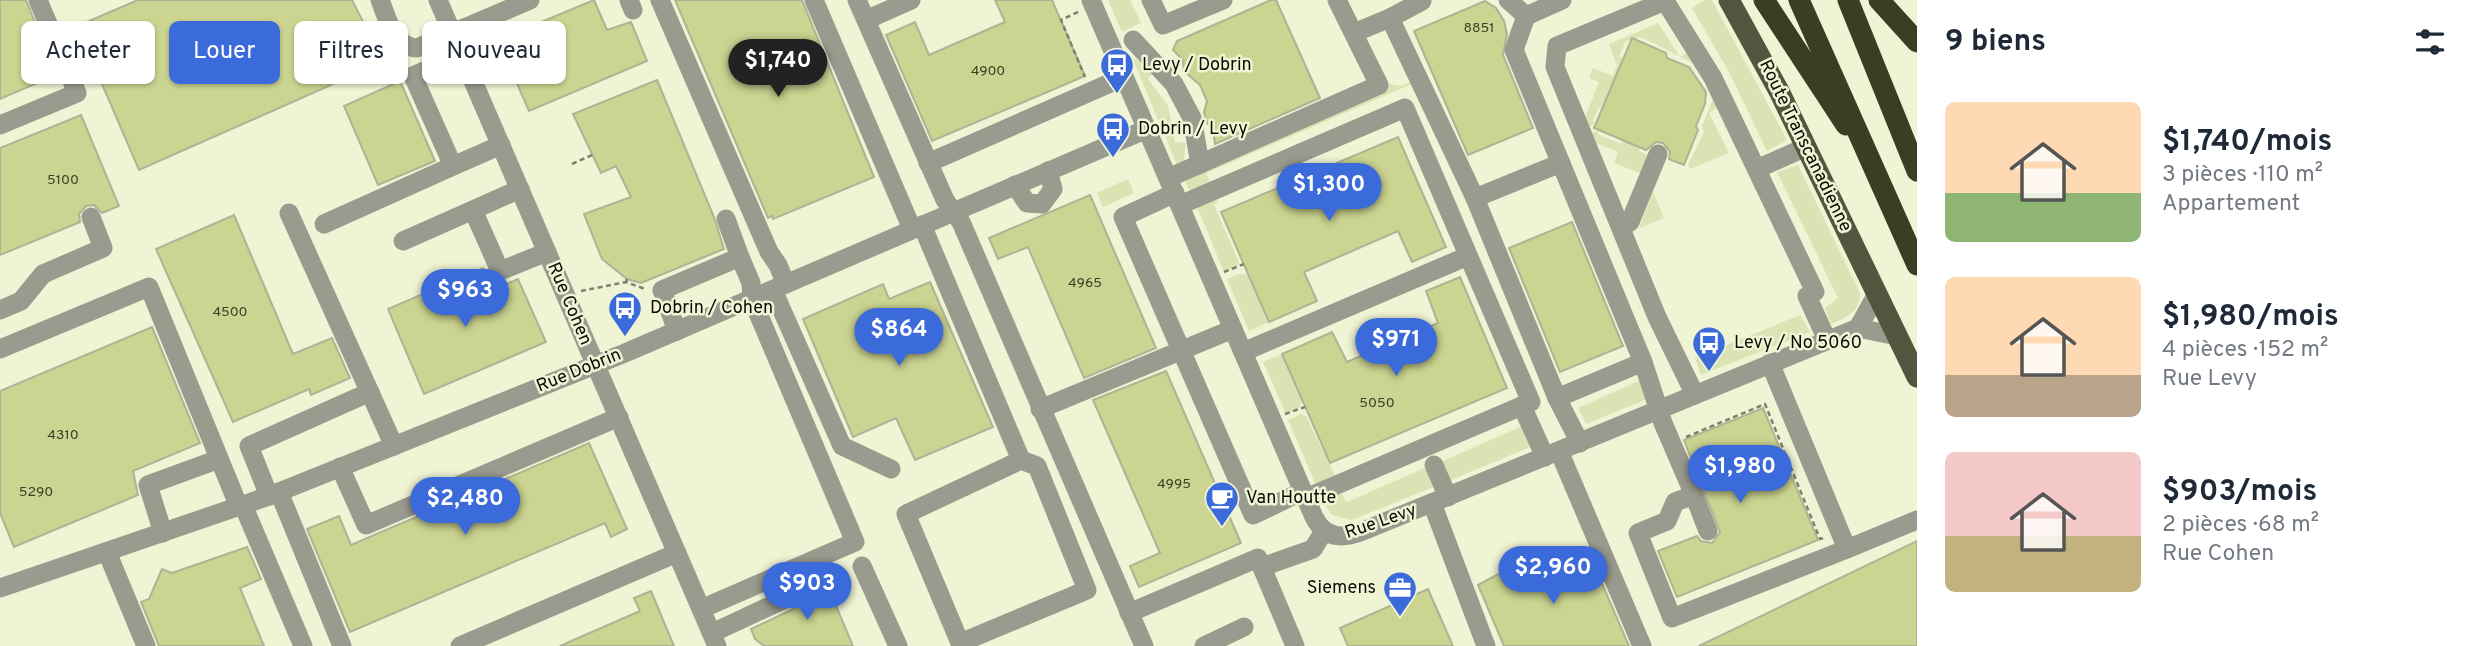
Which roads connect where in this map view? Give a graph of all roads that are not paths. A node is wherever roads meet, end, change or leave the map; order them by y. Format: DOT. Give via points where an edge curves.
graph roads {
  1 [pos="38,0"];
  2 [pos="380,0"];
  3 [pos="438,0"];
  4 [pos="530,0"];
  5 [pos="660,0"];
  6 [pos="814,0"];
  7 [pos="857,0"];
  8 [pos="911,0"];
  9 [pos="1151,0"];
  10 [pos="1223,0"];
  11 [pos="1338,0"];
  12 [pos="1423,0"];
  13 [pos="1508,0"];
  14 [pos="1562,0"];
  15 [pos="1728,0"];
  16 [pos="1764,0"];
  17 [pos="1800,0"];
  18 [pos="1848,0"];
  19 [pos="1880,0"];
  20 [pos="1676,3"];
  21 [pos="1086,5"];
  22 [pos="1526,16"];
  23 [pos="1390,18"];
  24 [pos="866,20"];
  25 [pos="447,21"];
  26 [pos="484,21"];
  27 [pos="1163,25"];
  28 [pos="1356,32"];
  29 [pos="1133,40"];
  30 [pos="1917,42"];
  31 [pos="422,47"];
  32 [pos="1113,50"];
  33 [pos="422,72"];
  34 [pos="1124,77"];
  35 [pos="475,84"];
  36 [pos="0,125"];
  37 [pos="1147,129"];
  38 [pos="501,145"];
  39 [pos="1806,147"];
  40 [pos="1658,155"];
  41 [pos="1871,161"];
  42 [pos="929,163"];
  43 [pos="1561,163"];
  44 [pos="1200,164"];
  45 [pos="453,166"];
  46 [pos="1757,169"];
  47 [pos="1048,171"];
  48 [pos="1917,171"];
  49 [pos="1015,185"];
  50 [pos="520,189"];
  51 [pos="1174,192"];
  52 [pos="1475,198"];
  53 [pos="473,210"];
  54 [pos="953,211"];
  55 [pos="289,213"];
  56 [pos="91,217"];
  57 [pos="726,219"];
  58 [pos="324,223"];
  59 [pos="917,227"];
  60 [pos="1622,227"];
  61 [pos="403,242"];
  62 [pos="547,251"];
  63 [pos="1468,256"];
  64 [pos="740,257"];
  65 [pos="1917,265"];
  66 [pos="779,287"];
  67 [pos="1877,294"];
  68 [pos="751,299"];
  69 [pos="0,310"];
  70 [pos="1858,328"];
  71 [pos="1233,329"];
  72 [pos="677,331"];
  73 [pos="1897,336"];
  74 [pos="1827,340"];
  75 [pos="0,349"];
  76 [pos="1182,350"];
  77 [pos="1243,352"];
  78 [pos="1643,362"];
  79 [pos="1770,363"];
  80 [pos="596,365"];
  81 [pos="1917,377"];
  82 [pos="370,392"];
  83 [pos="1695,394"];
  84 [pos="1557,398"];
  85 [pos="1522,406"];
  86 [pos="1040,409"];
  87 [pos="1660,409"];
  88 [pos="619,417"];
  89 [pos="1580,443"];
  90 [pos="394,446"];
  91 [pos="1552,454"];
  92 [pos="219,459"];
  93 [pos="1021,460"];
  94 [pos="1434,465"];
  95 [pos="341,467"];
  96 [pos="891,469"];
  97 [pos="274,494"];
  98 [pos="1304,494"];
  99 [pos="1694,495"];
  100 [pos="1440,500"];
  101 [pos="241,506"];
  102 [pos="1917,520"];
  103 [pos="1324,531"];
  104 [pos="1709,531"];
  105 [pos="163,533"];
  106 [pos="1847,549"];
  107 [pos="107,552"];
  108 [pos="677,552"];
  109 [pos="862,566"];
  110 [pos="1262,567"];
  111 [pos="0,588"];
  112 [pos="800,592"];
  113 [pos="701,609"];
  114 [pos="1129,613"];
  115 [pos="1244,627"];
  116 [pos="714,640"];
  117 [pos="146,646"];
  118 [pos="303,646"];
  119 [pos="342,646"];
  120 [pos="460,646"];
  121 [pos="898,646"];
  122 [pos="1144,646"];
  123 [pos="1204,646"];
  124 [pos="1296,646"];
  125 [pos="1486,646"];
  126 [pos="1642,646"];
  1 -- 36 [label="street" via="77,93"];
  2 -- 31 [label="street" via="396,37 405,45"];
  3 -- 25 [label="street, Rue Cohen"];
  4 -- 26 [label="street"];
  5 -- 66 [label="street" via="778,265"];
  6 -- 59 [label="street"];
  7 -- 24 [label="street"];
  8 -- 24 [label="street"];
  9 -- 27 [label="street"];
  10 -- 27 [label="street"];
  11 -- 28 [label="street"];
  12 -- 23 [label="street"];
  13 -- 22 [label="street"];
  14 -- 22 [label="street"];
  15 -- 39 [label="main road, Route Transcanadienne"];
  16 -- 41 [label="highway"];
  17 -- 41 [label="highway"];
  18 -- 48 [label="highway"];
  19 -- 30 [label="highway"];
  20 -- 46 [label="street"];
  20 -- 60 [label="street" via="1665,1 1558,46 1555,67"];
  21 -- 32 [label="street, Rue Levy"];
  22 -- 43 [label="street" via="1514,50"];
  23 -- 28 [label="street"];
  23 -- 52 [label="street"];
  24 -- 42 [label="street"];
  27 -- 29 [label="street"];
  28 -- 44 [label="street" via="1379,85"];
  29 -- 32 [label="street"];
  29 -- 44 [label="street" via="1174,84 1192,118"];
  32 -- 34 [label="street, Rue Levy"];
  33 -- 45 [label="street" via="413,76"];
  34 -- 37 [label="street, Rue Levy"];
  34 -- 42 [label="street"];
  35 -- 38 [label="street, Rue Cohen"];
  37 -- 47 [label="street, Rue Dobrin"];
  37 -- 51 [label="street, Rue Levy"];
  38 -- 45 [label="street"];
  38 -- 50 [label="street, Rue Cohen"];
  39 -- 46 [label="street"];
  39 -- 67 [label="main road, Route Transcanadienne"];
  40 -- 60 [label="street" via="1630,222"];
  41 -- 65 [label="highway"];
  42 -- 54 [label="street"];
  43 -- 52 [label="street"];
  43 -- 78 [label="street"];
  44 -- 51 [label="street"];
  45 -- 58 [label="street"];
  46 -- 74 [label="street" via="1815,292 1808,296"];
  47 -- 49 [label="street, Rue Dobrin"];
  47 -- 49 [label="street" via="1053,189 1042,204 1027,203"];
  49 -- 54 [label="street, Rue Dobrin"];
  50 -- 53 [label="street"];
  50 -- 62 [label="street, Rue Cohen"];
  51 -- 63 [label="street" via="1405,108"];
  51 -- 71 [label="street, Rue Levy"];
  51 -- 76 [label="street" via="1123,217"];
  52 -- 84 [label="street"];
  53 -- 61 [label="street"];
  53 -- 62 [label="street" via="500,271"];
  54 -- 59 [label="street, Rue Dobrin"];
  54 -- 86 [label="street"];
  55 -- 82 [label="street"];
  56 -- 69 [label="street" via="103,248 43,274 21,301"];
  57 -- 64 [label="street"];
  59 -- 66 [label="street, Rue Dobrin"];
  59 -- 93 [label="street"];
  60 -- 83 [label="street" via="1657,317"];
  62 -- 80 [label="street, Rue Cohen"];
  63 -- 77 [label="street"];
  63 -- 85 [label="street" via="1531,402"];
  64 -- 68 [label="street" via="751,284"];
  64 -- 72 [label="street" via="662,290"];
  66 -- 68 [label="street, Rue Dobrin"];
  66 -- 96 [label="street" via="842,446"];
  67 -- 70 [label="street"];
  67 -- 73 [label="main road, Route Transcanadienne"];
  68 -- 72 [label="street, Rue Dobrin"];
  68 -- 113 [label="street" via="855,542"];
  70 -- 73 [label="street"];
  70 -- 74 [label="street, Rue Levy"];
  71 -- 76 [label="street"];
  71 -- 77 [label="street, Rue Levy"];
  72 -- 80 [label="street, Rue Dobrin"];
  73 -- 81 [label="main road, Route Transcanadienne"];
  74 -- 79 [label="street, Rue Levy"];
  75 -- 92 [label="street" via="149,287"];
  76 -- 86 [label="street"];
  76 -- 98 [label="street" via="1253,515"];
  77 -- 98 [label="street, Rue Levy"];
  78 -- 84 [label="street"];
  78 -- 87 [label="street"];
  79 -- 83 [label="street, Rue Levy"];
  79 -- 106 [label="street"];
  80 -- 88 [label="street, Rue Cohen"];
  80 -- 90 [label="street, Rue Dobrin"];
  82 -- 90 [label="street"];
  82 -- 97 [label="street" via="249,446"];
  83 -- 87 [label="street, Rue Levy"];
  84 -- 89 [label="street"];
  85 -- 91 [label="street"];
  85 -- 98 [label="street"];
  86 -- 114 [label="street"];
  87 -- 89 [label="street, Rue Levy"];
  87 -- 99 [label="street"];
  88 -- 95 [label="street" via="366,524"];
  88 -- 108 [label="street, Rue Cohen"];
  89 -- 91 [label="street, Rue Levy"];
  90 -- 95 [label="street, Rue Dobrin"];
  91 -- 100 [label="street, Rue Levy"];
  91 -- 126 [label="street"];
  92 -- 101 [label="street"];
  92 -- 105 [label="street" via="148,485"];
  93 -- 93 [label="street" via="1037,466 1087,590 960,643 906,514"];
  94 -- 100 [label="street"];
  95 -- 97 [label="street, Rue Dobrin"];
  97 -- 101 [label="street, Rue Dobrin"];
  97 -- 119 [label="street"];
  98 -- 103 [label="street, Rue Levy"];
  99 -- 104 [label="street"];
  99 -- 106 [label="street" via="1675,502 1667,521 1638,533 1672,618"];
  100 -- 103 [label="street, Rue Levy" via="1348,537"];
  100 -- 125 [label="street"];
  101 -- 105 [label="street, Rue Dobrin"];
  101 -- 118 [label="street"];
  102 -- 106 [label="street"];
  103 -- 110 [label="street" via="1313,549"];
  105 -- 107 [label="street, Rue Dobrin"];
  107 -- 111 [label="street, Rue Dobrin"];
  107 -- 117 [label="street"];
  108 -- 113 [label="street, Rue Cohen"];
  108 -- 120 [label="street"];
  109 -- 121 [label="street"];
  110 -- 114 [label="street" via="1258,558"];
  110 -- 124 [label="street"];
  112 -- 116 [label="street"];
  113 -- 116 [label="street, Rue Cohen"];
  114 -- 122 [label="street"];
  115 -- 123 [label="street"];
}
